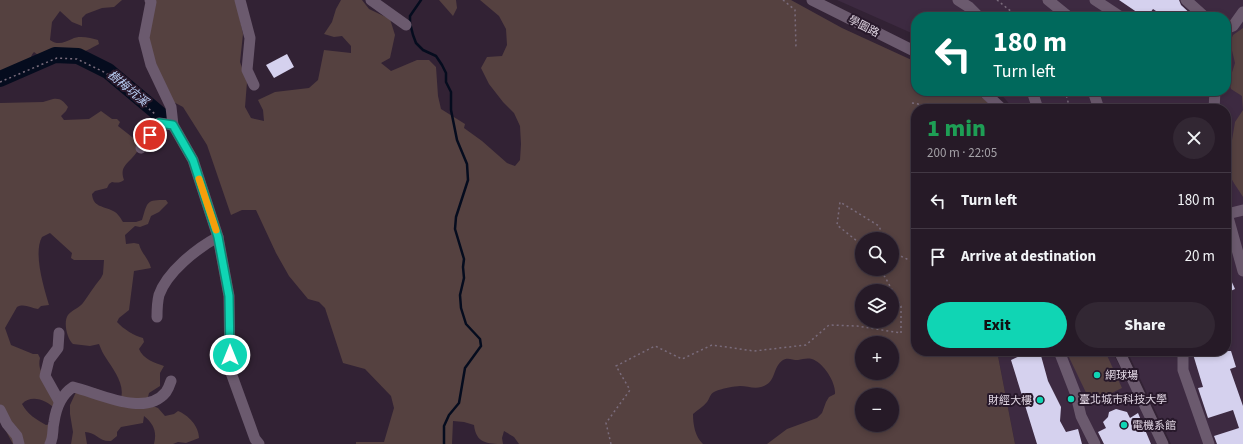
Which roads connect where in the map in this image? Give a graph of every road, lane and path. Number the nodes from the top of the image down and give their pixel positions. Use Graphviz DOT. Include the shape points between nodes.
graph roads {
  1 [pos="150,0"];
  2 [pos="240,0"];
  3 [pos="371,0"];
  4 [pos="783,0"];
  5 [pos="812,0"];
  6 [pos="958,0"];
  7 [pos="997,0"];
  8 [pos="1048,0"];
  9 [pos="1095,0"];
  10 [pos="1186,0"];
  11 [pos="974,12"];
  12 [pos="1012,12"];
  13 [pos="1063,12"];
  14 [pos="1113,12"];
  15 [pos="1199,12"];
  16 [pos="1243,12"];
  17 [pos="406,25"];
  18 [pos="1231,27"];
  19 [pos="796,49"];
  20 [pos="911,50"];
  21 [pos="0,82"];
  22 [pos="254,85"];
  23 [pos="988,96"];
  24 [pos="912,103"];
  25 [pos="918,104"];
  26 [pos="997,104"];
  27 [pos="159,123"];
  28 [pos="173,125"];
  29 [pos="141,148"];
  30 [pos="1243,210"];
  31 [pos="1231,211"];
  32 [pos="1231,229"];
  33 [pos="881,232"];
  34 [pos="218,237"];
  35 [pos="855,239"];
  36 [pos="899,255"];
  37 [pos="911,261"];
  38 [pos="1243,271"];
  39 [pos="884,276"];
  40 [pos="157,317"];
  41 [pos="59,333"];
  42 [pos="1061,356"];
  43 [pos="1121,356"];
  44 [pos="1183,356"];
  45 [pos="171,381"];
  46 [pos="59,401"];
  47 [pos="0,410"];
  48 [pos="19,444"];
  49 [pos="50,444"];
  50 [pos="259,444"];
  51 [pos="611,444"];
  52 [pos="1095,444"];
  53 [pos="1163,444"];
  54 [pos="1209,444"];
  1 -- 28 [label="street" via="144,38 151,65 171,107"];
  2 -- 22 [label="street" via="250,38 246,70"];
  3 -- 17 [label="street"];
  4 -- 19 [label="path" via="795,10"];
  5 -- 20 [label="street, 學園路"];
  6 -- 11 [label="street"];
  7 -- 12 [label="path"];
  8 -- 13 [label="street"];
  9 -- 14 [label="street"];
  10 -- 15 [label="street"];
  16 -- 18 [label="street"];
  21 -- 27 [label="path" via="57,58 77,59 106,73 157,116"];
  23 -- 26 [label="street"];
  24 -- 25 [label="path"];
  27 -- 28 [label="street"];
  27 -- 29 [label="street"];
  28 -- 34 [label="street" via="193,160"];
  30 -- 31 [label="street"];
  32 -- 38 [label="street"];
  33 -- 35 [label="path" via="879,226 840,202 837,225"];
  34 -- 40 [label="street" via="204,244 174,272 160,294"];
  34 -- 50 [label="street" via="229,296 230,370"];
  36 -- 37 [label="path"];
  39 -- 51 [label="path" via="901,306 901,333 857,326 829,325 806,345 754,351 712,345 682,359 656,346 616,366 630,390 606,423"];
  41 -- 46 [label="street" via="58,348 49,360 45,376"];
  42 -- 52 [label="street" via="1081,416"];
  43 -- 53 [label="street"];
  44 -- 54 [label="street" via="1183,370"];
  45 -- 46 [label="street" via="166,392 144,405 130,404 73,387"];
  46 -- 49 [label="street"];
  47 -- 48 [label="street" via="7,424 18,436"];
}
